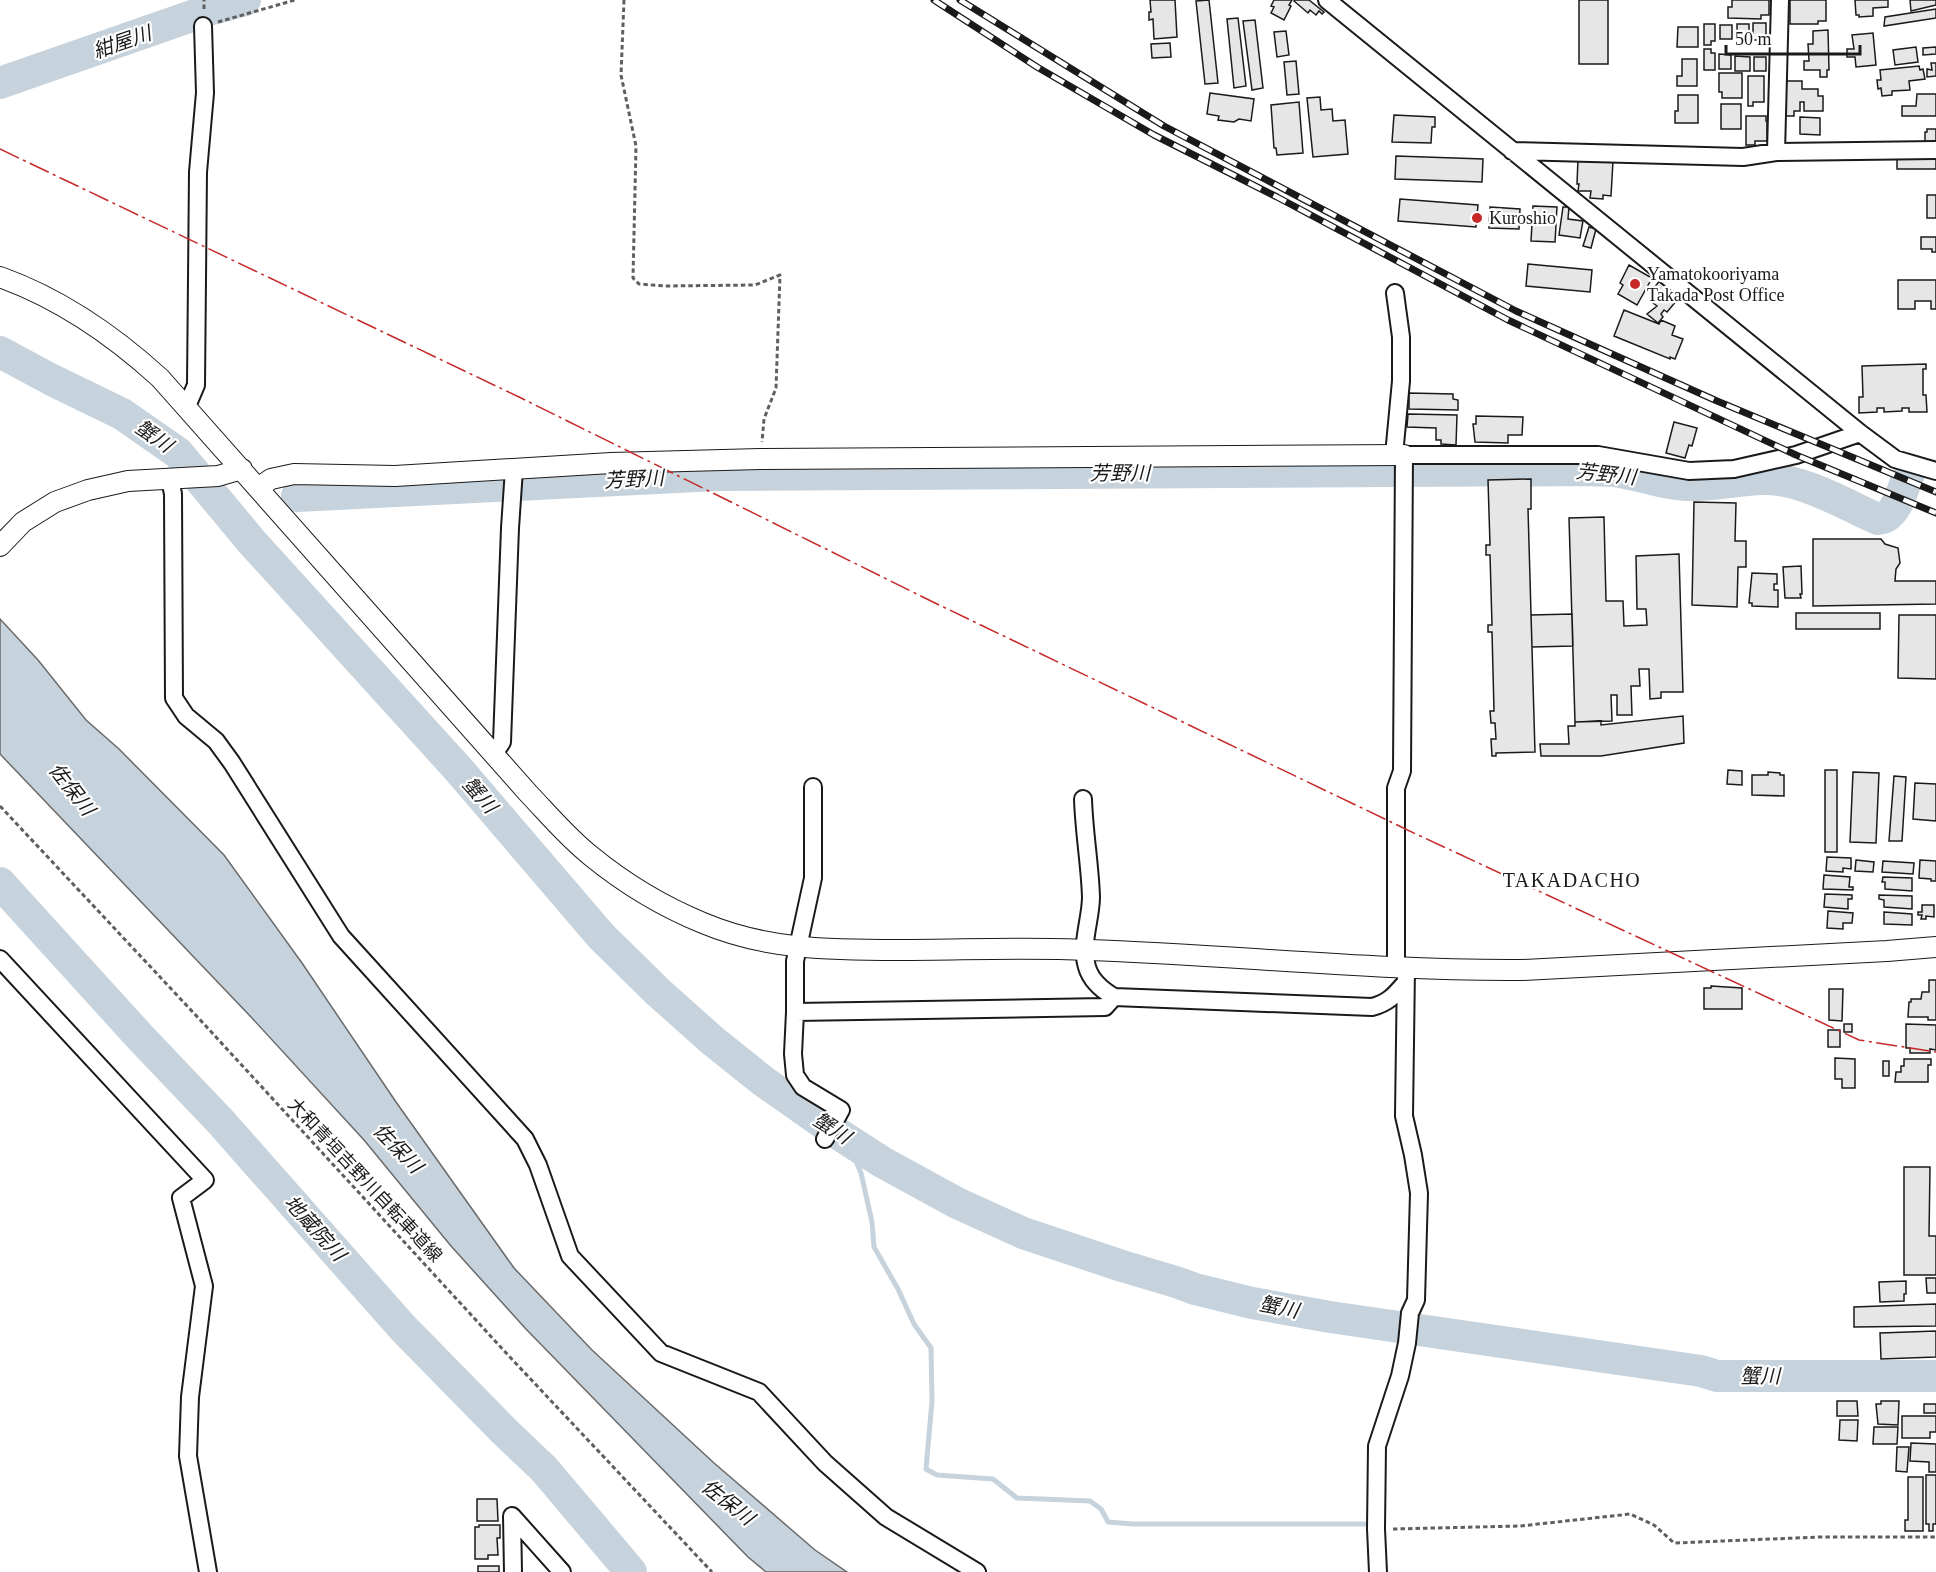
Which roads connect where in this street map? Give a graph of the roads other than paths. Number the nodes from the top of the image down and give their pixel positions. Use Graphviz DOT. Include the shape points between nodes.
graph roads {
  1 [pos="1327,0"];
  2 [pos="1780,0"];
  3 [pos="203,26"];
  4 [pos="1936,150"];
  5 [pos="1512,151"];
  6 [pos="1776,152"];
  7 [pos="0,277"];
  8 [pos="1395,293"];
  9 [pos="187,406"];
  10 [pos="1860,433"];
  11 [pos="1399,455"];
  12 [pos="514,469"];
  13 [pos="242,470"];
  14 [pos="1936,471"];
  15 [pos="172,479"];
  16 [pos="258,488"];
  17 [pos="0,546"];
  18 [pos="494,754"];
  19 [pos="813,787"];
  20 [pos="1083,799"];
  21 [pos="1936,947"];
  22 [pos="798,948"];
  23 [pos="1086,950"];
  24 [pos="0,959"];
  25 [pos="1402,973"];
  26 [pos="1114,997"];
  27 [pos="795,1012"];
  28 [pos="825,1139"];
  29 [pos="208,1572"];
  30 [pos="513,1572"];
  31 [pos="562,1572"];
  32 [pos="977,1572"];
  33 [pos="1378,1572"];
  1 -- 5 [label="street"];
  2 -- 6 [label="street"];
  3 -- 9 [label="street" via="205,93 198,172 196,385"];
  4 -- 6 [label="street"];
  5 -- 6 [label="street" via="1743,158"];
  5 -- 10 [label="street"];
  7 -- 9 [label="street" via="64,306 94,325 133,354"];
  8 -- 11 [label="street" via="1401,337"];
  9 -- 13 [label="street"];
  10 -- 11 [label="street" via="1796,455 1734,469 1689,471 1598,455"];
  10 -- 14 [label="street" via="1895,459"];
  11 -- 12 [label="street" via="760,459"];
  11 -- 25 [label="street" via="1404,481 1402,771 1396,788"];
  12 -- 16 [label="street" via="395,476 294,474 272,479"];
  12 -- 18 [label="street" via="502,742"];
  13 -- 15 [label="street"];
  13 -- 16 [label="street"];
  15 -- 17 [label="street" via="128,481 55,502 23,522"];
  15 -- 32 [label="street" via="174,698 186,716 221,748 341,936 525,1139 570,1256 661,1353 759,1392 825,1463 886,1517"];
  16 -- 18 [label="street"];
  18 -- 22 [label="street" via="590,856 645,894 704,923 766,943"];
  19 -- 22 [label="street" via="813,878"];
  20 -- 23 [label="street" via="1091,899"];
  21 -- 25 [label="street"];
  22 -- 23 [label="street"];
  22 -- 27 [label="street"];
  23 -- 25 [label="street"];
  23 -- 26 [label="street" via="1090,976"];
  24 -- 29 [label="street" via="205,1180 181,1198 204,1286 190,1397 188,1456"];
  25 -- 26 [label="street" via="1393,998 1371,1007"];
  25 -- 33 [label="street" via="1404,1116 1419,1193 1416,1300 1410,1313 1400,1376 1377,1446"];
  26 -- 27 [label="street" via="1105,1007"];
  27 -- 28 [label="street" via="795,1075 803,1087 841,1110"];
  30 -- 31 [label="street" via="512,1516"];
}
